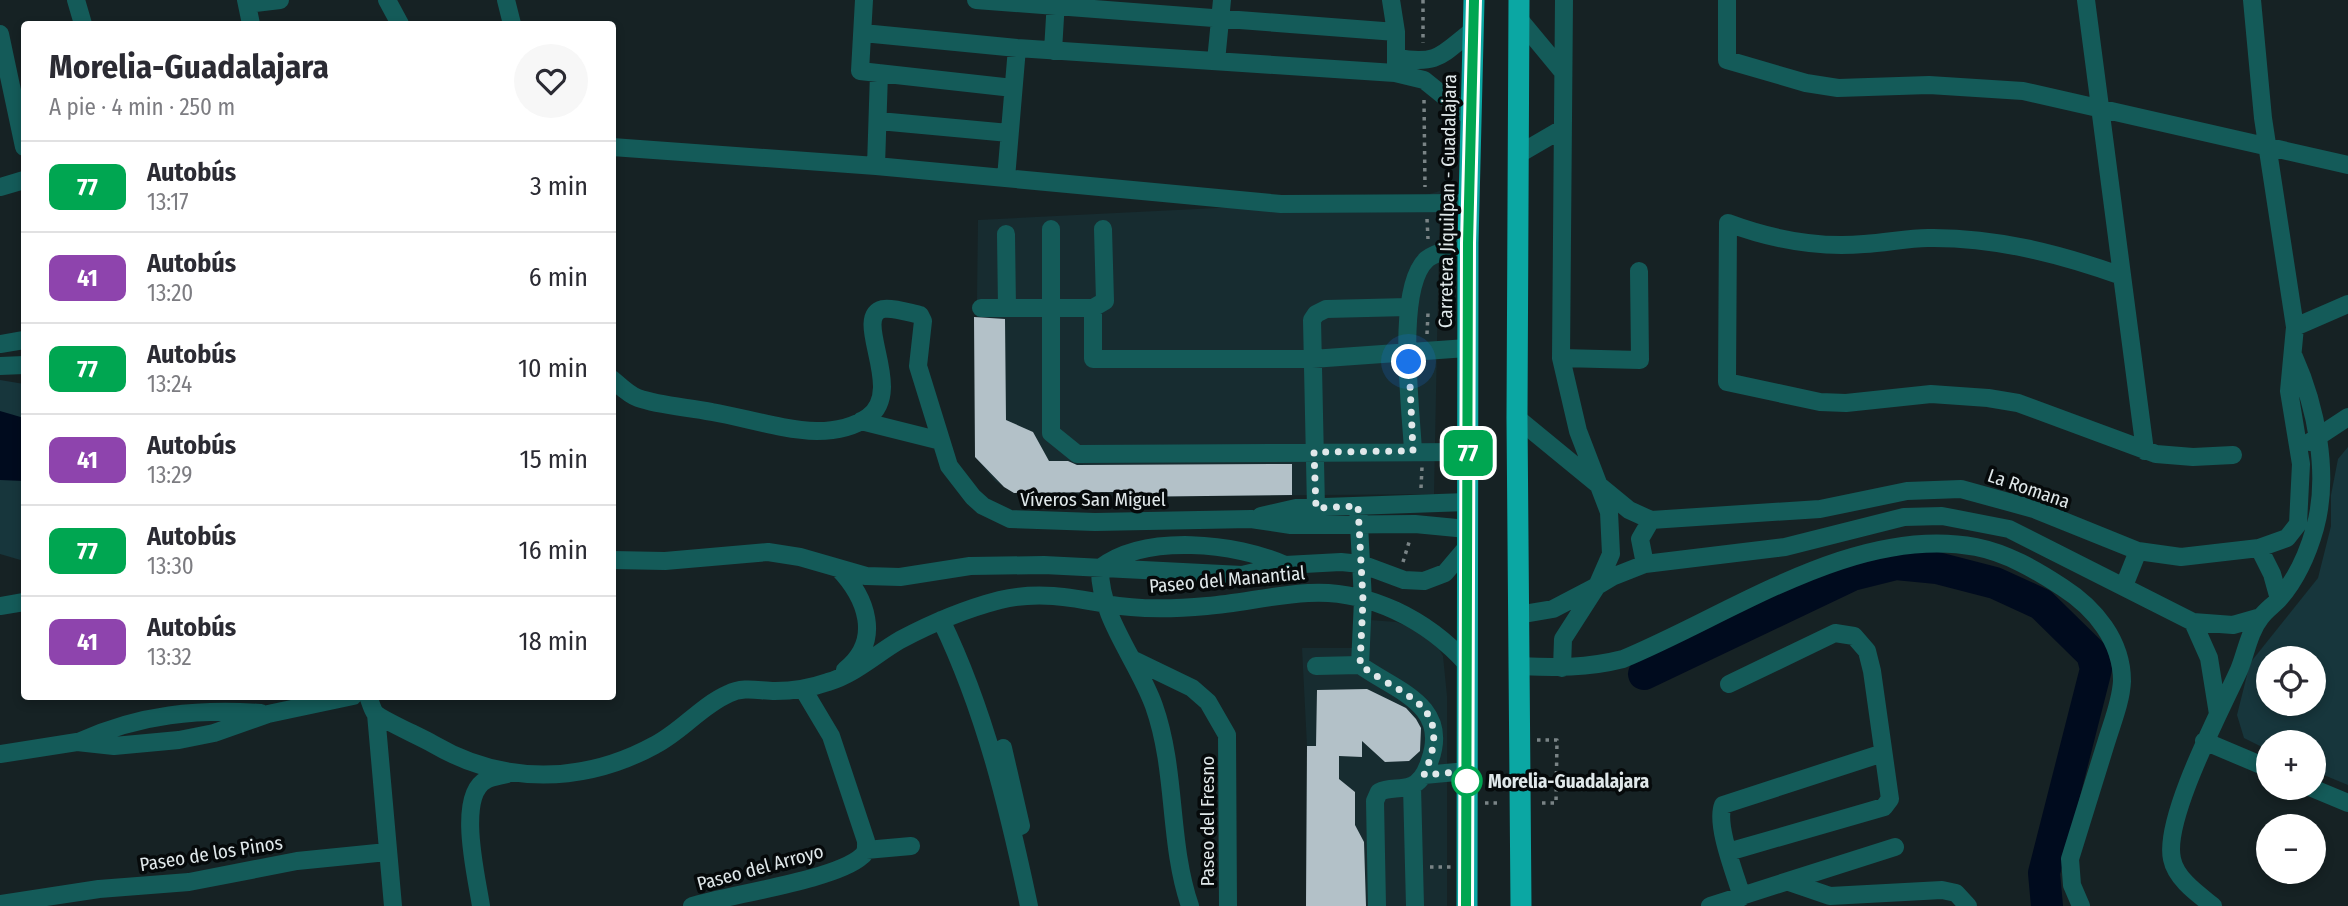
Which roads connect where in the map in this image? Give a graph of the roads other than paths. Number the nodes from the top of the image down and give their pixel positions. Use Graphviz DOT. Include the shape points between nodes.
graph roads {
  1 [pos="76,0"];
  2 [pos="280,0"];
  3 [pos="387,0"];
  4 [pos="506,0"];
  5 [pos="864,0"];
  6 [pos="976,0"];
  7 [pos="1222,0"];
  8 [pos="1391,0"];
  9 [pos="1474,0"];
  10 [pos="1564,0"];
  11 [pos="1727,0"];
  12 [pos="2086,0"];
  13 [pos="2252,0"];
  14 [pos="247,2"];
  15 [pos="1056,3"];
  16 [pos="1519,10"];
  17 [pos="1221,19"];
  18 [pos="82,21"];
  19 [pos="250,21"];
  20 [pos="398,21"];
  21 [pos="511,21"];
  22 [pos="1473,30"];
  23 [pos="1396,32"];
  24 [pos="863,33"];
  25 [pos="0,34"];
  26 [pos="1017,48"];
  27 [pos="1053,51"];
  28 [pos="1216,61"];
  29 [pos="1396,65"];
  30 [pos="1563,72"];
  31 [pos="879,74"];
  32 [pos="1013,88"];
  33 [pos="2100,107"];
  34 [pos="1470,117"];
  35 [pos="879,121"];
  36 [pos="1562,129"];
  37 [pos="21,133"];
  38 [pos="1009,133"];
  39 [pos="616,147"];
  40 [pos="2269,147"];
  41 [pos="1519,154"];
  42 [pos="2348,165"];
  43 [pos="876,166"];
  44 [pos="1006,178"];
  45 [pos="21,181"];
  46 [pos="0,187"];
  47 [pos="1469,203"];
  48 [pos="1051,229"];
  49 [pos="1103,229"];
  50 [pos="1006,234"];
  51 [pos="1468,243"];
  52 [pos="1639,271"];
  53 [pos="2122,276"];
  54 [pos="2348,304"];
  55 [pos="1408,307"];
  56 [pos="981,308"];
  57 [pos="1007,308"];
  58 [pos="1051,308"];
  59 [pos="1093,308"];
  60 [pos="2295,327"];
  61 [pos="21,340"];
  62 [pos="0,344"];
  63 [pos="1468,354"];
  64 [pos="1408,357"];
  65 [pos="2294,357"];
  66 [pos="1561,358"];
  67 [pos="1312,359"];
  68 [pos="21,365"];
  69 [pos="0,366"];
  70 [pos="616,382"];
  71 [pos="2348,417"];
  72 [pos="1517,418"];
  73 [pos="861,421"];
  74 [pos="2316,438"];
  75 [pos="941,441"];
  76 [pos="2300,449"];
  77 [pos="1413,451"];
  78 [pos="2145,451"];
  79 [pos="1314,452"];
  80 [pos="1468,452"];
  81 [pos="2233,456"];
  82 [pos="1601,487"];
  83 [pos="1467,502"];
  84 [pos="1358,506"];
  85 [pos="1316,508"];
  86 [pos="1251,519"];
  87 [pos="1651,520"];
  88 [pos="1358,525"];
  89 [pos="2306,526"];
  90 [pos="1467,538"];
  91 [pos="2259,548"];
  92 [pos="2137,551"];
  93 [pos="616,559"];
  94 [pos="1361,564"];
  95 [pos="1645,564"];
  96 [pos="1285,565"];
  97 [pos="837,567"];
  98 [pos="1100,568"];
  99 [pos="1597,586"];
  100 [pos="2124,586"];
  101 [pos="2279,598"];
  102 [pos="1363,600"];
  103 [pos="21,602"];
  104 [pos="1104,604"];
  105 [pos="0,606"];
  106 [pos="1518,615"];
  107 [pos="2261,617"];
  108 [pos="941,620"];
  109 [pos="2193,622"];
  110 [pos="1134,660"];
  111 [pos="1467,664"];
  112 [pos="1360,665"];
  113 [pos="1316,666"];
  114 [pos="1518,666"];
  115 [pos="1562,668"];
  116 [pos="831,681"];
  117 [pos="1729,684"];
  118 [pos="803,689"];
  119 [pos="333,700"];
  120 [pos="370,700"];
  121 [pos="376,713"];
  122 [pos="268,714"];
  123 [pos="2218,714"];
  124 [pos="2204,741"];
  125 [pos="78,742"];
  126 [pos="1882,753"];
  127 [pos="0,754"];
  128 [pos="2256,763"];
  129 [pos="1467,771"];
  130 [pos="509,773"];
  131 [pos="1418,780"];
  132 [pos="2326,794"];
  133 [pos="2348,803"];
  134 [pos="911,846"];
  135 [pos="1895,848"];
  136 [pos="866,850"];
  137 [pos="387,852"];
  138 [pos="1728,852"];
  139 [pos="1789,882"];
  140 [pos="1742,897"];
  141 [pos="0,904"];
  142 [pos="393,906"];
  143 [pos="481,906"];
  144 [pos="692,906"];
  145 [pos="1029,906"];
  146 [pos="1191,906"];
  147 [pos="1228,906"];
  148 [pos="1377,906"];
  149 [pos="1415,906"];
  150 [pos="1466,906"];
  151 [pos="1521,906"];
  152 [pos="1710,906"];
  153 [pos="1968,906"];
  154 [pos="2081,906"];
  155 [pos="2213,906"];
  1 -- 18 [label="street"];
  2 -- 14 [label="street"];
  3 -- 20 [label="street"];
  4 -- 21 [label="street"];
  5 -- 24 [label="street"];
  6 -- 15 [label="street"];
  7 -- 17 [label="street"];
  8 -- 23 [label="street"];
  9 -- 22 [label="highway, Carretera Jiquilpan - Guadalajara"];
  10 -- 30 [label="street"];
  11 -- 33 [label="street" via="1721,64 1838,88 1962,86 2023,91"];
  12 -- 33 [label="street"];
  13 -- 40 [label="street"];
  14 -- 19 [label="street"];
  15 -- 17 [label="street"];
  15 -- 27 [label="street"];
  16 -- 30 [label="street"];
  16 -- 41 [label="highway"];
  17 -- 23 [label="street"];
  17 -- 28 [label="street"];
  22 -- 29 [label="street" via="1437,59"];
  22 -- 34 [label="highway, Carretera Jiquilpan - Guadalajara"];
  23 -- 29 [label="street"];
  24 -- 26 [label="street"];
  24 -- 31 [label="street" via="860,71"];
  25 -- 37 [label="street"];
  26 -- 27 [label="street"];
  26 -- 32 [label="street"];
  27 -- 28 [label="street"];
  28 -- 29 [label="street"];
  29 -- 34 [label="street" via="1424,80"];
  30 -- 36 [label="street"];
  31 -- 32 [label="street"];
  31 -- 35 [label="street"];
  32 -- 38 [label="street"];
  33 -- 40 [label="street"];
  33 -- 53 [label="street"];
  34 -- 47 [label="highway, Carretera Jiquilpan - Guadalajara"];
  35 -- 38 [label="street"];
  35 -- 43 [label="street"];
  36 -- 41 [label="street"];
  36 -- 66 [label="street"];
  38 -- 44 [label="street"];
  39 -- 43 [label="street"];
  40 -- 42 [label="street"];
  40 -- 60 [label="street"];
  41 -- 72 [label="highway"];
  43 -- 44 [label="street"];
  44 -- 47 [label="street" via="1281,204"];
  45 -- 46 [label="street"];
  47 -- 51 [label="highway, Carretera Jiquilpan - Guadalajara"];
  48 -- 58 [label="street"];
  49 -- 59 [label="street" via="1105,301"];
  50 -- 57 [label="street"];
  51 -- 55 [label="street" via="1429,258 1420,268"];
  51 -- 63 [label="highway, Carretera Jiquilpan - Guadalajara"];
  52 -- 66 [label="street" via="1640,360"];
  53 -- 78 [label="street"];
  53 -- 78 [label="street" via="2019,247 1929,238 1830,245 1777,238 1728,223 1727,382 1820,402 1931,394 2018,403"];
  54 -- 60 [label="street"];
  55 -- 64 [label="street"];
  55 -- 67 [label="street" via="1316,314"];
  56 -- 57 [label="street"];
  57 -- 58 [label="street"];
  58 -- 59 [label="street"];
  58 -- 79 [label="street" via="1051,433 1076,454"];
  59 -- 67 [label="street" via="1093,359"];
  60 -- 65 [label="street"];
  61 -- 62 [label="street"];
  63 -- 64 [label="street"];
  63 -- 80 [label="highway, Carretera Jiquilpan - Guadalajara"];
  64 -- 67 [label="street"];
  64 -- 77 [label="street"];
  65 -- 74 [label="street" via="2307,386"];
  65 -- 76 [label="street" via="2289,391"];
  66 -- 82 [label="street" via="1578,431"];
  67 -- 79 [label="street"];
  68 -- 69 [label="street"];
  70 -- 73 [label="street" via="636,397 805,430 838,429"];
  71 -- 74 [label="street"];
  72 -- 82 [label="street"];
  72 -- 106 [label="highway"];
  73 -- 75 [label="street"];
  73 -- 75 [label="street, Víveros San Miguel" via="877,406 884,384 874,345 878,312 918,314 923,324 918,366"];
  74 -- 76 [label="street"];
  74 -- 89 [label="street" via="2320,475"];
  75 -- 86 [label="street, Víveros San Miguel" via="949,466 964,488 984,506 1010,519"];
  76 -- 89 [label="street"];
  77 -- 79 [label="street"];
  77 -- 80 [label="street"];
  78 -- 81 [label="street"];
  79 -- 85 [label="street"];
  80 -- 83 [label="highway, Carretera Jiquilpan - Guadalajara"];
  82 -- 87 [label="street" via="1629,510"];
  82 -- 99 [label="street" via="1612,534 1611,554"];
  83 -- 84 [label="street, Víveros San Miguel"];
  83 -- 90 [label="highway, Carretera Jiquilpan - Guadalajara"];
  84 -- 85 [label="street, Víveros San Miguel"];
  84 -- 88 [label="street"];
  85 -- 86 [label="street, Víveros San Miguel"];
  86 -- 88 [label="street, Víveros San Miguel" via="1291,526"];
  87 -- 92 [label="street, La Romana" via="1820,509 1907,491 1961,488 2034,509"];
  87 -- 95 [label="street" via="1640,540"];
  88 -- 90 [label="street, Víveros San Miguel" via="1415,523"];
  88 -- 94 [label="street"];
  89 -- 91 [label="street, La Romana"];
  89 -- 101 [label="street" via="2298,573"];
  90 -- 94 [label="street, Paseo del Manantial" via="1445,573 1424,581 1398,578"];
  90 -- 111 [label="highway, Carretera Jiquilpan - Guadalajara"];
  91 -- 92 [label="street, La Romana" via="2181,557"];
  91 -- 101 [label="street"];
  92 -- 100 [label="street"];
  93 -- 97 [label="street, Paseo del Manantial" via="665,561 768,552"];
  94 -- 96 [label="street, Paseo del Manantial"];
  94 -- 102 [label="street"];
  95 -- 99 [label="street"];
  95 -- 100 [label="street" via="1785,547 1904,517 1942,516 2009,529"];
  96 -- 98 [label="street, Paseo del Manantial" via="1242,575"];
  96 -- 98 [label="street" via="1242,550 1170,547 1122,554"];
  97 -- 98 [label="street, Paseo del Manantial" via="866,576 900,578 970,566"];
  97 -- 116 [label="street" via="856,587 866,628 865,644 856,662"];
  98 -- 104 [label="street, Paseo del Fresno"];
  99 -- 106 [label="street" via="1553,609"];
  99 -- 115 [label="street" via="1563,639"];
  100 -- 109 [label="street"];
  101 -- 107 [label="street"];
  102 -- 104 [label="street, Paseo del Manantial" via="1308,593 1177,608"];
  102 -- 111 [label="street, Paseo del Manantial" via="1433,631"];
  102 -- 112 [label="street"];
  103 -- 105 [label="street"];
  104 -- 108 [label="street, Paseo del Manantial" via="1042,594 1003,599"];
  104 -- 110 [label="street, Paseo del Fresno"];
  106 -- 114 [label="highway"];
  107 -- 109 [label="street" via="2233,625"];
  107 -- 123 [label="street"];
  108 -- 116 [label="street, Paseo del Manantial"];
  108 -- 145 [label="street" via="976,697 986,706 1011,774 1020,814"];
  109 -- 123 [label="street" via="2209,658"];
  110 -- 146 [label="street, Paseo del Fresno" via="1166,752 1178,859"];
  110 -- 147 [label="street, Paseo del Fresno" via="1192,688 1218,716 1227,735"];
  111 -- 129 [label="highway, Carretera Jiquilpan - Guadalajara"];
  112 -- 113 [label="street"];
  112 -- 131 [label="street" via="1423,706 1430,717 1431,757"];
  114 -- 115 [label="street"];
  114 -- 151 [label="highway"];
  115 -- 154 [label="street" via="1623,659 1784,584 1908,544 1956,545 2010,558 2066,589 2094,612 2116,648 2121,667 2119,702 2070,859 2072,885"];
  116 -- 118 [label="street, Paseo del Manantial"];
  117 -- 126 [label="street" via="1835,634 1854,636 1867,651 1872,671"];
  118 -- 130 [label="street, Paseo del Manantial" via="730,692 656,745 615,762 583,771"];
  118 -- 136 [label="street" via="831,736"];
  119 -- 122 [label="street"];
  120 -- 121 [label="street"];
  121 -- 130 [label="street, Paseo del Manantial" via="472,765"];
  121 -- 137 [label="street"];
  122 -- 125 [label="street" via="179,740 114,746"];
  122 -- 125 [label="street" via="177,713 108,729"];
  123 -- 124 [label="street"];
  124 -- 128 [label="street"];
  124 -- 155 [label="street" via="2171,844 2177,872"];
  125 -- 127 [label="street"];
  126 -- 138 [label="street" via="1727,802 1721,810"];
  126 -- 138 [label="street" via="1890,799 1884,807"];
  129 -- 131 [label="street"];
  129 -- 150 [label="highway, Carretera Jiquilpan - Guadalajara"];
  130 -- 143 [label="street" via="484,780 472,794 472,841"];
  131 -- 148 [label="street" via="1387,788 1375,801"];
  131 -- 149 [label="street"];
  132 -- 133 [label="street"];
  134 -- 136 [label="street"];
  135 -- 139 [label="street"];
  136 -- 144 [label="street, Paseo del Arroyo" via="860,858 811,878"];
  137 -- 141 [label="street, Paseo de los Pinos"];
  137 -- 142 [label="street"];
  138 -- 140 [label="street"];
  139 -- 140 [label="street"];
  139 -- 153 [label="street" via="1830,897 1942,890 1956,893"];
  140 -- 152 [label="street"];
}
